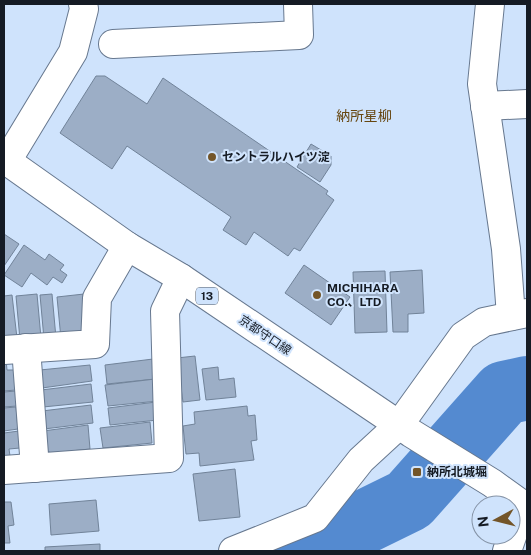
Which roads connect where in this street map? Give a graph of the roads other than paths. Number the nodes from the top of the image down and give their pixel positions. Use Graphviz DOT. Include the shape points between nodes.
graph roads {
  1 [pos="84,4"];
  2 [pos="298,4"];
  3 [pos="490,4"];
  4 [pos="113,44"];
  5 [pos="527,104"];
  6 [pos="485,106"];
  7 [pos="5,160"];
  8 [pos="127,246"];
  9 [pos="181,278"];
  10 [pos="519,315"];
  11 [pos="15,349"];
  12 [pos="405,429"];
  13 [pos="35,468"];
  14 [pos="4,470"];
  15 [pos="525,507"];
  16 [pos="233,551"];
  17 [pos="507,551"];
  1 -- 7 [label="street" via="72,52"];
  2 -- 4 [label="street" via="298,35"];
  3 -- 6 [label="street" via="482,84"];
  5 -- 6 [label="street"];
  6 -- 10 [label="street"];
  7 -- 8 [label="street, 京都守口線 / 13"];
  8 -- 9 [label="street, 京都守口線 / 13"];
  8 -- 11 [label="street" via="97,298 95,344"];
  9 -- 12 [label="street, 京都守口線 / 13"];
  9 -- 13 [label="street" via="165,311 169,458"];
  10 -- 12 [label="street" via="484,322 462,336"];
  11 -- 13 [label="street"];
  12 -- 15 [label="street, 京都守口線 / 13"];
  12 -- 16 [label="street" via="361,460 315,518"];
  13 -- 14 [label="street"];
  15 -- 17 [label="street"];
}
